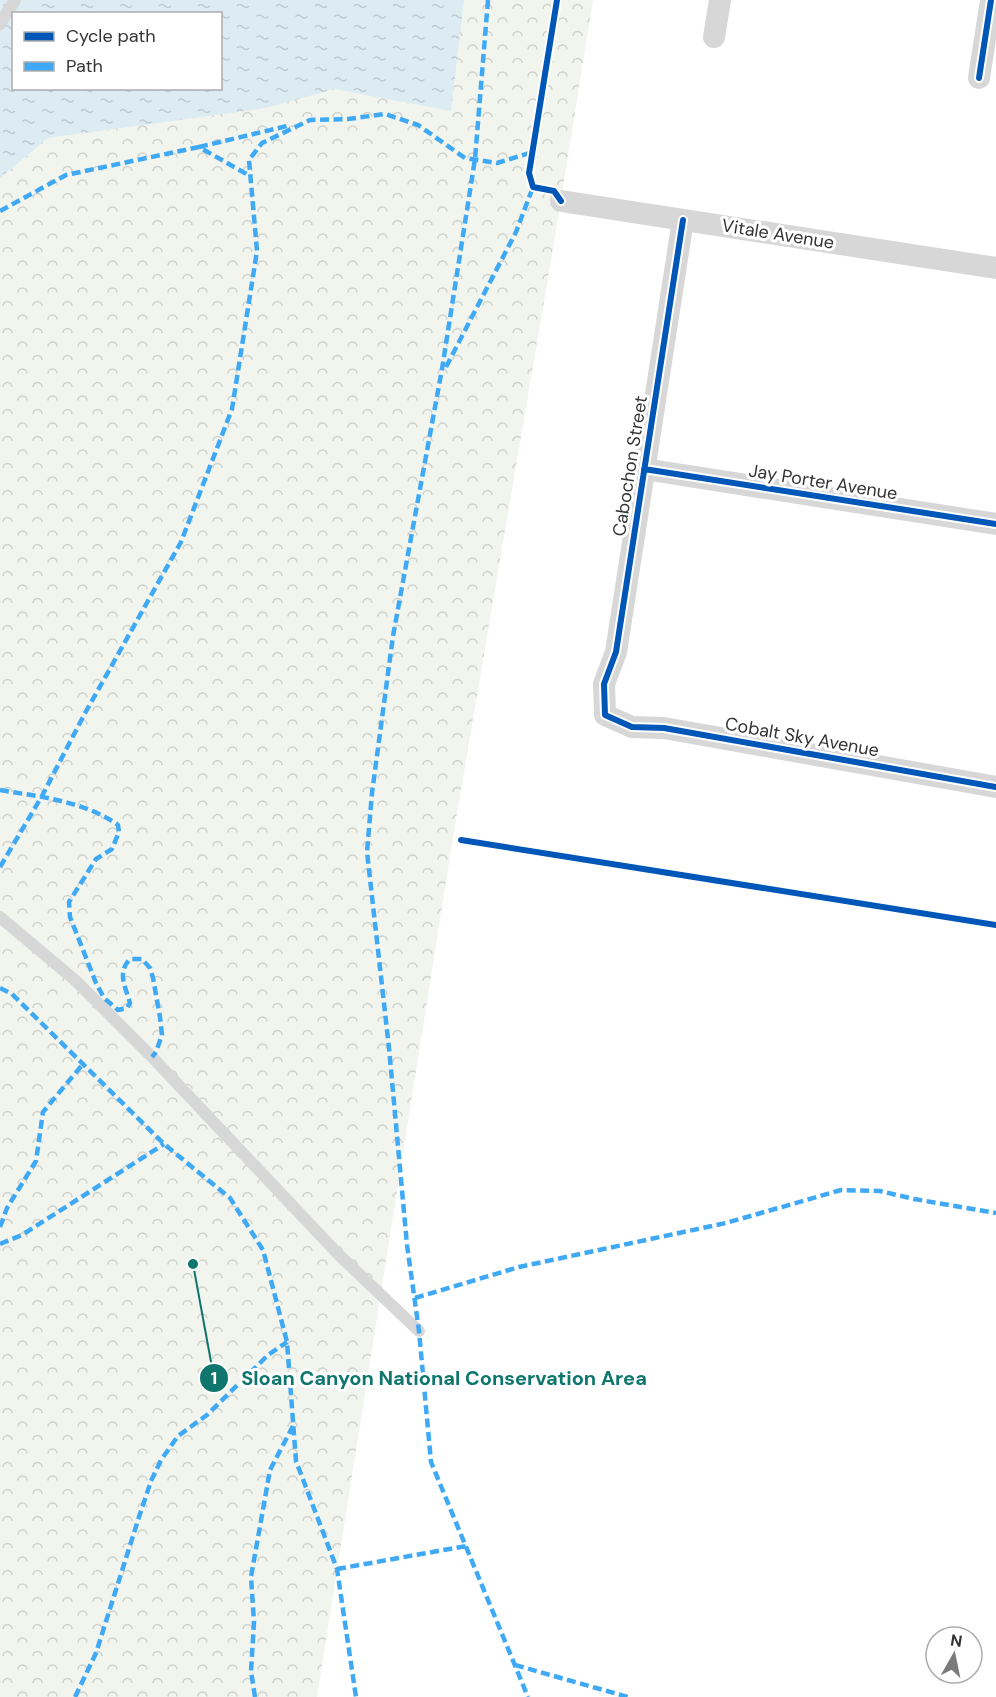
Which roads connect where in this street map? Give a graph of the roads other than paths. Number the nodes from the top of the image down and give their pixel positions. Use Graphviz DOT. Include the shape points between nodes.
graph roads {
  1 [pos="15,0"];
  2 [pos="720,0"];
  3 [pos="991,0"];
  4 [pos="0,24"];
  5 [pos="714,38"];
  6 [pos="979,78"];
  7 [pos="561,201"];
  8 [pos="683,219"];
  9 [pos="996,268"];
  10 [pos="644,469"];
  11 [pos="996,524"];
  12 [pos="605,715"];
  13 [pos="996,787"];
  14 [pos="0,916"];
  15 [pos="419,1331"];
  1 -- 4 [label="lane"];
  2 -- 5 [label="street"];
  3 -- 6 [label="street"];
  7 -- 8 [label="street, Vitale Avenue"];
  8 -- 9 [label="street, Vitale Avenue"];
  8 -- 10 [label="street, Cabochon Street"];
  10 -- 11 [label="street, Jay Porter Avenue"];
  10 -- 12 [label="street, Cabochon Street" via="616,652 604,684"];
  12 -- 13 [label="street, Cobalt Sky Avenue" via="632,727 664,728"];
  14 -- 15 [label="lane" via="76,981 339,1255"];
}
